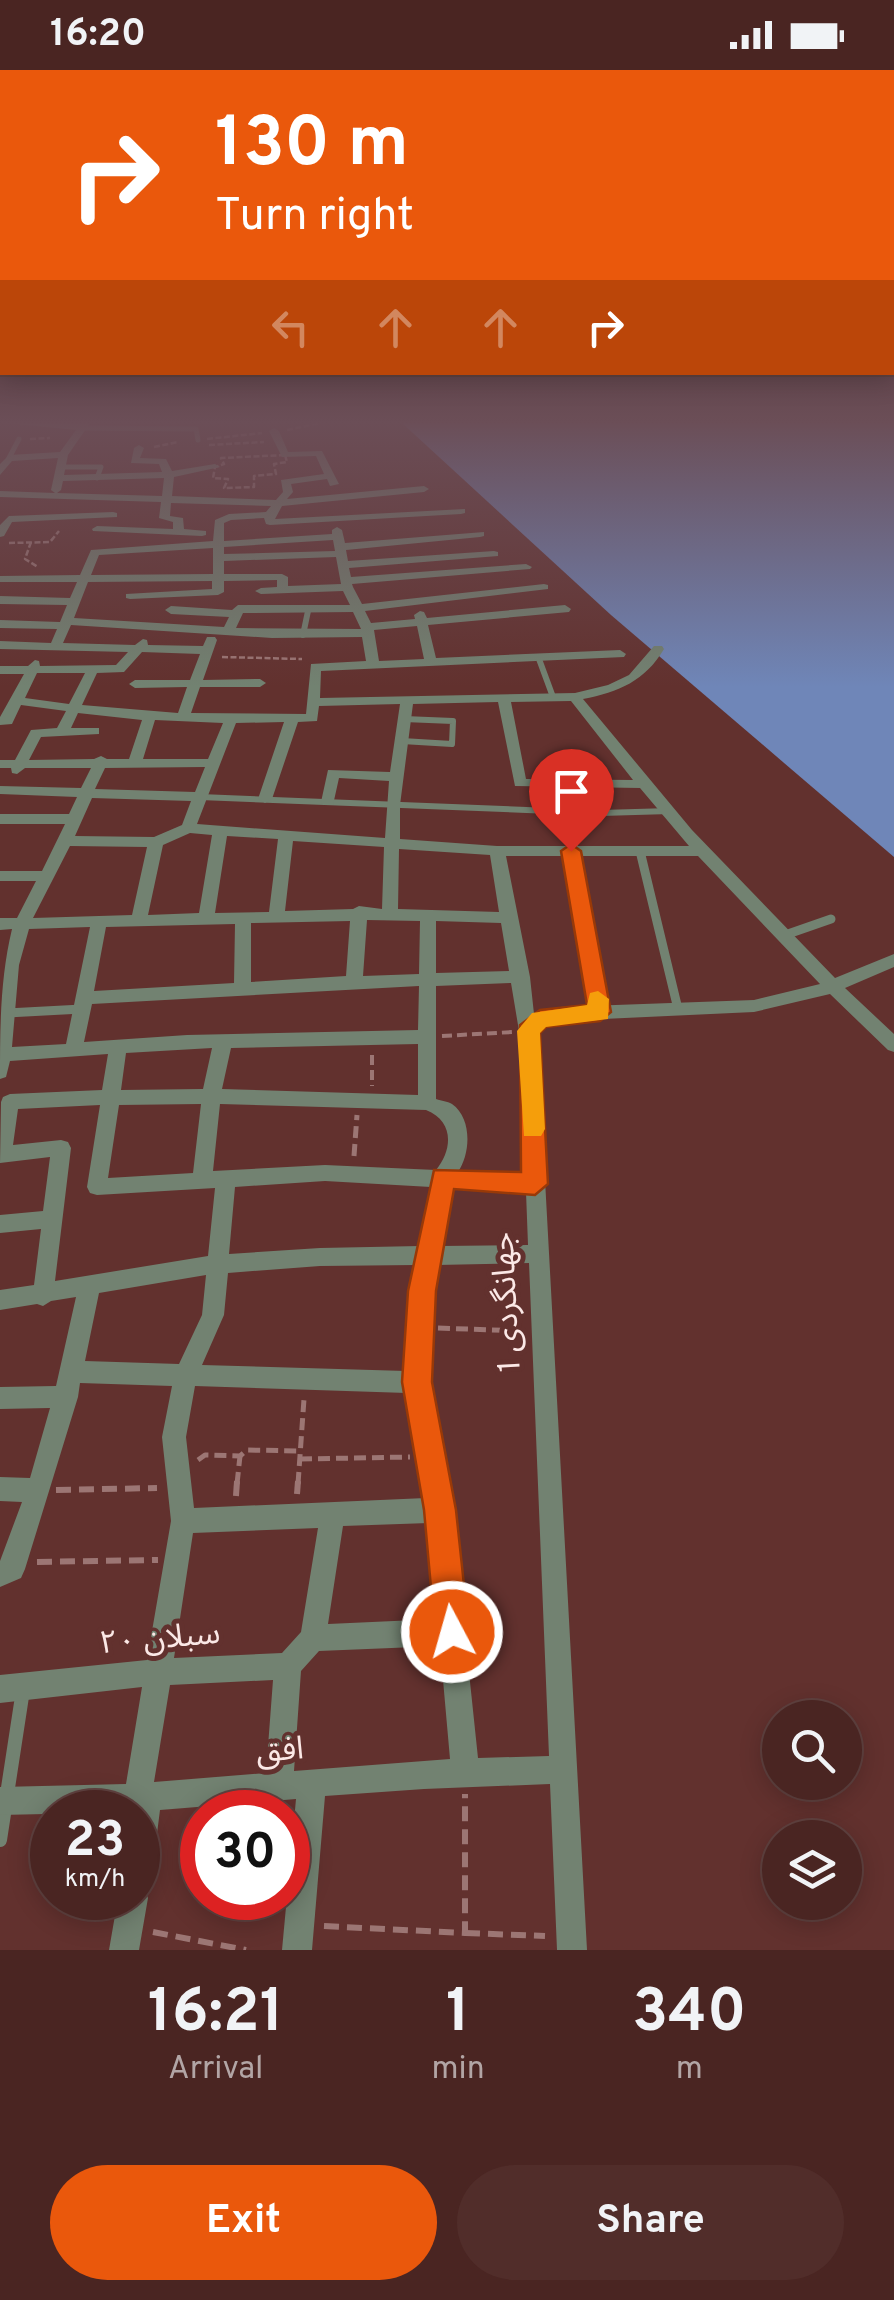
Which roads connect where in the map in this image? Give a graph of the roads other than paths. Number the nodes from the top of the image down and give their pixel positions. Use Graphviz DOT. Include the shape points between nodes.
graph roads {
  1 [pos="57,511"];
  2 [pos="164,511"];
  3 [pos="273,511"];
  4 [pos="335,511"];
  5 [pos="461,511"];
  6 [pos="269,515"];
  7 [pos="113,516"];
  8 [pos="58,518"];
  9 [pos="4,519"];
  10 [pos="336,520"];
  11 [pos="97,529"];
  12 [pos="154,532"];
  13 [pos="178,532"];
  14 [pos="202,533"];
  15 [pos="480,534"];
  16 [pos="1,539"];
  17 [pos="428,539"];
  18 [pos="218,543"];
  19 [pos="145,549"];
  20 [pos="340,551"];
  21 [pos="494,554"];
  22 [pos="218,558"];
  23 [pos="436,560"];
  24 [pos="526,567"];
  25 [pos="136,576"];
  26 [pos="442,577"];
  27 [pos="84,578"];
  28 [pos="217,578"];
  29 [pos="14,579"];
  30 [pos="0,580"];
  31 [pos="398,580"];
  32 [pos="346,584"];
  33 [pos="544,586"];
  34 [pos="298,589"];
  35 [pos="283,590"];
  36 [pos="261,591"];
  37 [pos="130,596"];
  38 [pos="450,596"];
  39 [pos="3,600"];
  40 [pos="419,600"];
  41 [pos="74,602"];
  42 [pos="403,602"];
  43 [pos="360,608"];
  44 [pos="565,609"];
  45 [pos="170,610"];
  46 [pos="289,610"];
  47 [pos="308,611"];
  48 [pos="234,614"];
  49 [pos="0,622"];
  50 [pos="421,622"];
  51 [pos="66,623"];
  52 [pos="122,623"];
  53 [pos="154,626"];
  54 [pos="368,630"];
  55 [pos="222,631"];
  56 [pos="304,635"];
  57 [pos="0,645"];
  58 [pos="50,646"];
  59 [pos="140,649"];
  60 [pos="658,650"];
  61 [pos="207,654"];
  62 [pos="620,654"];
  63 [pos="539,659"];
  64 [pos="430,662"];
  65 [pos="373,664"];
  66 [pos="94,669"];
  67 [pos="0,670"];
  68 [pos="32,671"];
  69 [pos="136,684"];
  70 [pos="193,684"];
  71 [pos="260,684"];
  72 [pos="553,697"];
  73 [pos="575,697"];
  74 [pos="504,698"];
  75 [pos="17,701"];
  76 [pos="407,701"];
  77 [pos="313,702"];
  78 [pos="74,706"];
  79 [pos="150,716"];
  80 [pos="183,717"];
  81 [pos="292,718"];
  82 [pos="404,718"];
  83 [pos="231,719"];
  84 [pos="0,721"];
  85 [pos="94,730"];
  86 [pos="62,732"];
  87 [pos="402,741"];
  88 [pos="101,760"];
  89 [pos="135,761"];
  90 [pos="214,763"];
  91 [pos="0,764"];
  92 [pos="21,764"];
  93 [pos="397,777"];
  94 [pos="639,784"];
  95 [pos="2,794"];
  96 [pos="86,794"];
  97 [pos="200,797"];
  98 [pos="264,800"];
  99 [pos="328,802"];
  100 [pos="393,804"];
  101 [pos="670,811"];
  102 [pos="568,812"];
  103 [pos="0,818"];
  104 [pos="75,819"];
  105 [pos="188,828"];
  106 [pos="220,832"];
  107 [pos="286,836"];
  108 [pos="65,842"];
  109 [pos="156,842"];
  110 [pos="392,844"];
  111 [pos="497,851"];
  112 [pos="571,851"];
  113 [pos="640,851"];
  114 [pos="706,851"];
  115 [pos="0,876"];
  116 [pos="47,876"];
  117 [pos="359,912"];
  118 [pos="390,914"];
  119 [pos="276,916"];
  120 [pos="242,918"];
  121 [pos="428,918"];
  122 [pos="510,918"];
  123 [pos="206,919"];
  124 [pos="832,919"];
  125 [pos="22,922"];
  126 [pos="139,922"];
  127 [pos="99,923"];
  128 [pos="0,924"];
  129 [pos="785,936"];
  130 [pos="894,960"];
  131 [pos="5,965"];
  132 [pos="521,977"];
  133 [pos="426,978"];
  134 [pos="354,982"];
  135 [pos="832,987"];
  136 [pos="242,990"];
  137 [pos="83,1004"];
  138 [pos="678,1009"];
  139 [pos="600,1012"];
  140 [pos="6,1013"];
  141 [pos="528,1031"];
  142 [pos="428,1037"];
  143 [pos="223,1041"];
  144 [pos="894,1044"];
  145 [pos="118,1046"];
  146 [pos="74,1049"];
  147 [pos="1,1064"];
  148 [pos="111,1095"];
  149 [pos="211,1096"];
  150 [pos="427,1102"];
  151 [pos="1,1155"];
  152 [pos="444,1177"];
  153 [pos="226,1180"];
  154 [pos="202,1181"];
  155 [pos="535,1184"];
  156 [pos="52,1219"];
  157 [pos="0,1224"];
  158 [pos="538,1254"];
  159 [pos="432,1255"];
  160 [pos="218,1264"];
  161 [pos="89,1287"];
  162 [pos="43,1296"];
  163 [pos="0,1300"];
  164 [pos="74,1372"];
  165 [pos="185,1376"];
  166 [pos="417,1382"];
  167 [pos="67,1397"];
  168 [pos="0,1398"];
  169 [pos="0,1490"];
  170 [pos="39,1490"];
  171 [pos="440,1510"];
  172 [pos="333,1514"];
  173 [pos="183,1521"];
  174 [pos="6,1571"];
  175 [pos="452,1632"];
  176 [pos="313,1638"];
  177 [pos="288,1666"];
  178 [pos="160,1672"];
  179 [pos="12,1688"];
  180 [pos="465,1769"];
  181 [pos="565,1770"];
  182 [pos="312,1785"];
  183 [pos="279,1788"];
  184 [pos="144,1790"];
  185 [pos="160,1794"];
  186 [pos="30,1800"];
  187 [pos="4,1801"];
  188 [pos="0,1840"];
  189 [pos="298,1938"];
  190 [pos="572,1943"];
  1 -- 8 [label="street"];
  2 -- 13 [label="street" via="164,518 179,520"];
  3 -- 6 [label="street"];
  4 -- 10 [label="street"];
  5 -- 10 [label="street"];
  6 -- 10 [label="street" via="270,522"];
  6 -- 18 [label="street" via="228,517 219,522"];
  7 -- 8 [label="street"];
  8 -- 9 [label="street"];
  9 -- 16 [label="street"];
  10 -- 20 [label="street"];
  11 -- 12 [label="street"];
  12 -- 13 [label="street"];
  12 -- 19 [label="street"];
  13 -- 14 [label="street"];
  15 -- 17 [label="street"];
  17 -- 20 [label="street"];
  17 -- 23 [label="street"];
  18 -- 19 [label="street"];
  18 -- 20 [label="street"];
  18 -- 22 [label="street"];
  19 -- 25 [label="street"];
  19 -- 27 [label="street" via="95,552"];
  20 -- 22 [label="street"];
  20 -- 23 [label="street"];
  20 -- 32 [label="street"];
  21 -- 23 [label="street"];
  22 -- 28 [label="street"];
  23 -- 26 [label="street"];
  24 -- 26 [label="street"];
  25 -- 27 [label="street"];
  25 -- 28 [label="street"];
  25 -- 37 [label="street"];
  26 -- 31 [label="street"];
  26 -- 38 [label="street"];
  27 -- 29 [label="street"];
  27 -- 41 [label="street"];
  28 -- 35 [label="street" via="282,577"];
  28 -- 37 [label="street" via="218,592"];
  29 -- 30 [label="street"];
  29 -- 39 [label="street"];
  31 -- 32 [label="street"];
  31 -- 42 [label="street"];
  32 -- 34 [label="street"];
  32 -- 43 [label="street"];
  33 -- 38 [label="street"];
  34 -- 35 [label="street"];
  34 -- 46 [label="street"];
  35 -- 36 [label="street"];
  37 -- 52 [label="street"];
  38 -- 40 [label="street"];
  39 -- 41 [label="street"];
  39 -- 49 [label="street"];
  40 -- 42 [label="street"];
  40 -- 50 [label="street"];
  41 -- 51 [label="street"];
  42 -- 43 [label="street"];
  43 -- 47 [label="street"];
  43 -- 54 [label="street"];
  44 -- 50 [label="street"];
  45 -- 48 [label="street"];
  46 -- 47 [label="street"];
  46 -- 48 [label="street"];
  47 -- 56 [label="lane"];
  48 -- 55 [label="street"];
  49 -- 51 [label="street"];
  50 -- 54 [label="street"];
  50 -- 64 [label="street"];
  51 -- 52 [label="street"];
  51 -- 58 [label="street"];
  52 -- 53 [label="street"];
  53 -- 55 [label="street"];
  53 -- 59 [label="street"];
  54 -- 56 [label="street"];
  54 -- 65 [label="street"];
  55 -- 56 [label="street"];
  55 -- 61 [label="street"];
  57 -- 58 [label="street"];
  58 -- 59 [label="street"];
  58 -- 68 [label="street"];
  59 -- 61 [label="street"];
  59 -- 66 [label="street" via="120,669"];
  60 -- 73 [label="street" via="648,670 627,684"];
  61 -- 70 [label="street"];
  62 -- 63 [label="street"];
  63 -- 64 [label="street"];
  63 -- 72 [label="lane"];
  64 -- 65 [label="street"];
  65 -- 77 [label="street" via="315,667"];
  66 -- 68 [label="street"];
  66 -- 78 [label="street"];
  67 -- 68 [label="street"];
  68 -- 75 [label="street"];
  69 -- 70 [label="street"];
  70 -- 71 [label="street"];
  70 -- 80 [label="street"];
  72 -- 73 [label="street"];
  72 -- 74 [label="street"];
  73 -- 94 [label="street"];
  74 -- 76 [label="street"];
  74 -- 94 [label="street" via="520,783"];
  75 -- 78 [label="street"];
  75 -- 84 [label="street" via="7,721"];
  76 -- 77 [label="street"];
  76 -- 82 [label="street"];
  77 -- 81 [label="street" via="312,718"];
  78 -- 79 [label="street"];
  78 -- 86 [label="street"];
  79 -- 80 [label="street"];
  79 -- 89 [label="street"];
  80 -- 83 [label="street"];
  81 -- 83 [label="street"];
  81 -- 98 [label="street"];
  82 -- 87 [label="street"];
  82 -- 87 [label="lane" via="453,721 452,744"];
  83 -- 90 [label="street"];
  85 -- 86 [label="street"];
  86 -- 92 [label="street" via="36,733"];
  87 -- 93 [label="street"];
  88 -- 89 [label="street"];
  88 -- 92 [label="street"];
  88 -- 96 [label="street"];
  89 -- 90 [label="street"];
  90 -- 97 [label="street"];
  91 -- 92 [label="street"];
  92 -- 95 [label="street"];
  93 -- 99 [label="street" via="333,774"];
  93 -- 100 [label="street"];
  94 -- 101 [label="street"];
  95 -- 96 [label="street"];
  96 -- 97 [label="street"];
  96 -- 104 [label="street"];
  97 -- 98 [label="lane"];
  97 -- 105 [label="street"];
  98 -- 99 [label="lane"];
  99 -- 100 [label="lane"];
  100 -- 102 [label="lane"];
  100 -- 110 [label="street"];
  101 -- 102 [label="lane"];
  101 -- 114 [label="street"];
  102 -- 112 [label="lane"];
  103 -- 104 [label="street"];
  104 -- 108 [label="street"];
  105 -- 106 [label="street"];
  105 -- 109 [label="street"];
  106 -- 107 [label="street"];
  106 -- 123 [label="street"];
  107 -- 110 [label="street"];
  107 -- 119 [label="street"];
  108 -- 109 [label="street"];
  108 -- 116 [label="street"];
  109 -- 126 [label="street"];
  110 -- 111 [label="street"];
  110 -- 118 [label="street"];
  111 -- 112 [label="street"];
  111 -- 122 [label="street, جهانگردی 1"];
  112 -- 113 [label="street"];
  112 -- 139 [label="lane"];
  113 -- 114 [label="street"];
  113 -- 138 [label="lane"];
  114 -- 129 [label="street"];
  115 -- 116 [label="street"];
  116 -- 125 [label="street"];
  117 -- 118 [label="street"];
  117 -- 119 [label="street"];
  117 -- 134 [label="street"];
  118 -- 121 [label="street"];
  119 -- 120 [label="street"];
  120 -- 123 [label="street"];
  120 -- 136 [label="street"];
  121 -- 122 [label="street"];
  121 -- 133 [label="street"];
  122 -- 132 [label="street, جهانگردی 1"];
  123 -- 126 [label="street"];
  124 -- 129 [label="lane"];
  125 -- 127 [label="street"];
  125 -- 128 [label="street"];
  125 -- 131 [label="street"];
  126 -- 127 [label="street"];
  127 -- 137 [label="street"];
  129 -- 135 [label="street"];
  130 -- 135 [label="street"];
  131 -- 140 [label="street"];
  132 -- 133 [label="street"];
  132 -- 141 [label="street, جهانگردی 1"];
  133 -- 134 [label="street"];
  133 -- 142 [label="street"];
  134 -- 136 [label="street"];
  135 -- 138 [label="street" via="754,1006"];
  135 -- 144 [label="street"];
  136 -- 137 [label="street"];
  137 -- 140 [label="lane"];
  137 -- 146 [label="street"];
  138 -- 139 [label="street"];
  139 -- 141 [label="street" via="540,1019"];
  140 -- 147 [label="street"];
  141 -- 155 [label="street, جهانگردی 1"];
  142 -- 143 [label="street"];
  142 -- 150 [label="street"];
  143 -- 145 [label="street"];
  143 -- 149 [label="street"];
  145 -- 146 [label="street"];
  145 -- 148 [label="street"];
  146 -- 147 [label="street"];
  148 -- 149 [label="street"];
  148 -- 151 [label="street" via="10,1102"];
  148 -- 154 [label="street" via="97,1187"];
  149 -- 150 [label="street"];
  149 -- 154 [label="street"];
  150 -- 152 [label="street" via="455,1122 455,1161"];
  151 -- 156 [label="street" via="61,1148"];
  152 -- 153 [label="street"];
  152 -- 155 [label="street"];
  152 -- 159 [label="street"];
  153 -- 154 [label="street"];
  153 -- 160 [label="street"];
  155 -- 158 [label="street, جهانگردی 1"];
  156 -- 157 [label="street"];
  156 -- 162 [label="street"];
  158 -- 159 [label="street"];
  158 -- 181 [label="street, جهانگردی 1"];
  159 -- 160 [label="street"];
  159 -- 166 [label="street" via="418,1327"];
  160 -- 161 [label="street"];
  160 -- 165 [label="street" via="213,1315"];
  161 -- 162 [label="street"];
  161 -- 164 [label="street"];
  162 -- 163 [label="street"];
  164 -- 165 [label="street"];
  164 -- 167 [label="street"];
  165 -- 166 [label="street"];
  165 -- 173 [label="street" via="174,1436"];
  166 -- 171 [label="street"];
  167 -- 168 [label="street"];
  167 -- 170 [label="street"];
  169 -- 170 [label="street"];
  170 -- 174 [label="street"];
  171 -- 172 [label="street"];
  171 -- 175 [label="street"];
  172 -- 173 [label="street"];
  172 -- 176 [label="street"];
  173 -- 178 [label="street"];
  175 -- 176 [label="street"];
  175 -- 180 [label="street"];
  176 -- 177 [label="street"];
  177 -- 178 [label="street, سبلان ۲۰"];
  177 -- 183 [label="street"];
  178 -- 179 [label="street, سبلان ۲۰"];
  178 -- 184 [label="street"];
  179 -- 187 [label="lane"];
  180 -- 181 [label="street, افق"];
  180 -- 182 [label="street, افق"];
  181 -- 190 [label="street, جهانگردی 1"];
  182 -- 183 [label="street, افق"];
  182 -- 189 [label="street"];
  183 -- 185 [label="street, افق"];
  186 -- 187 [label="street, افق"];
  187 -- 188 [label="lane"];
}
